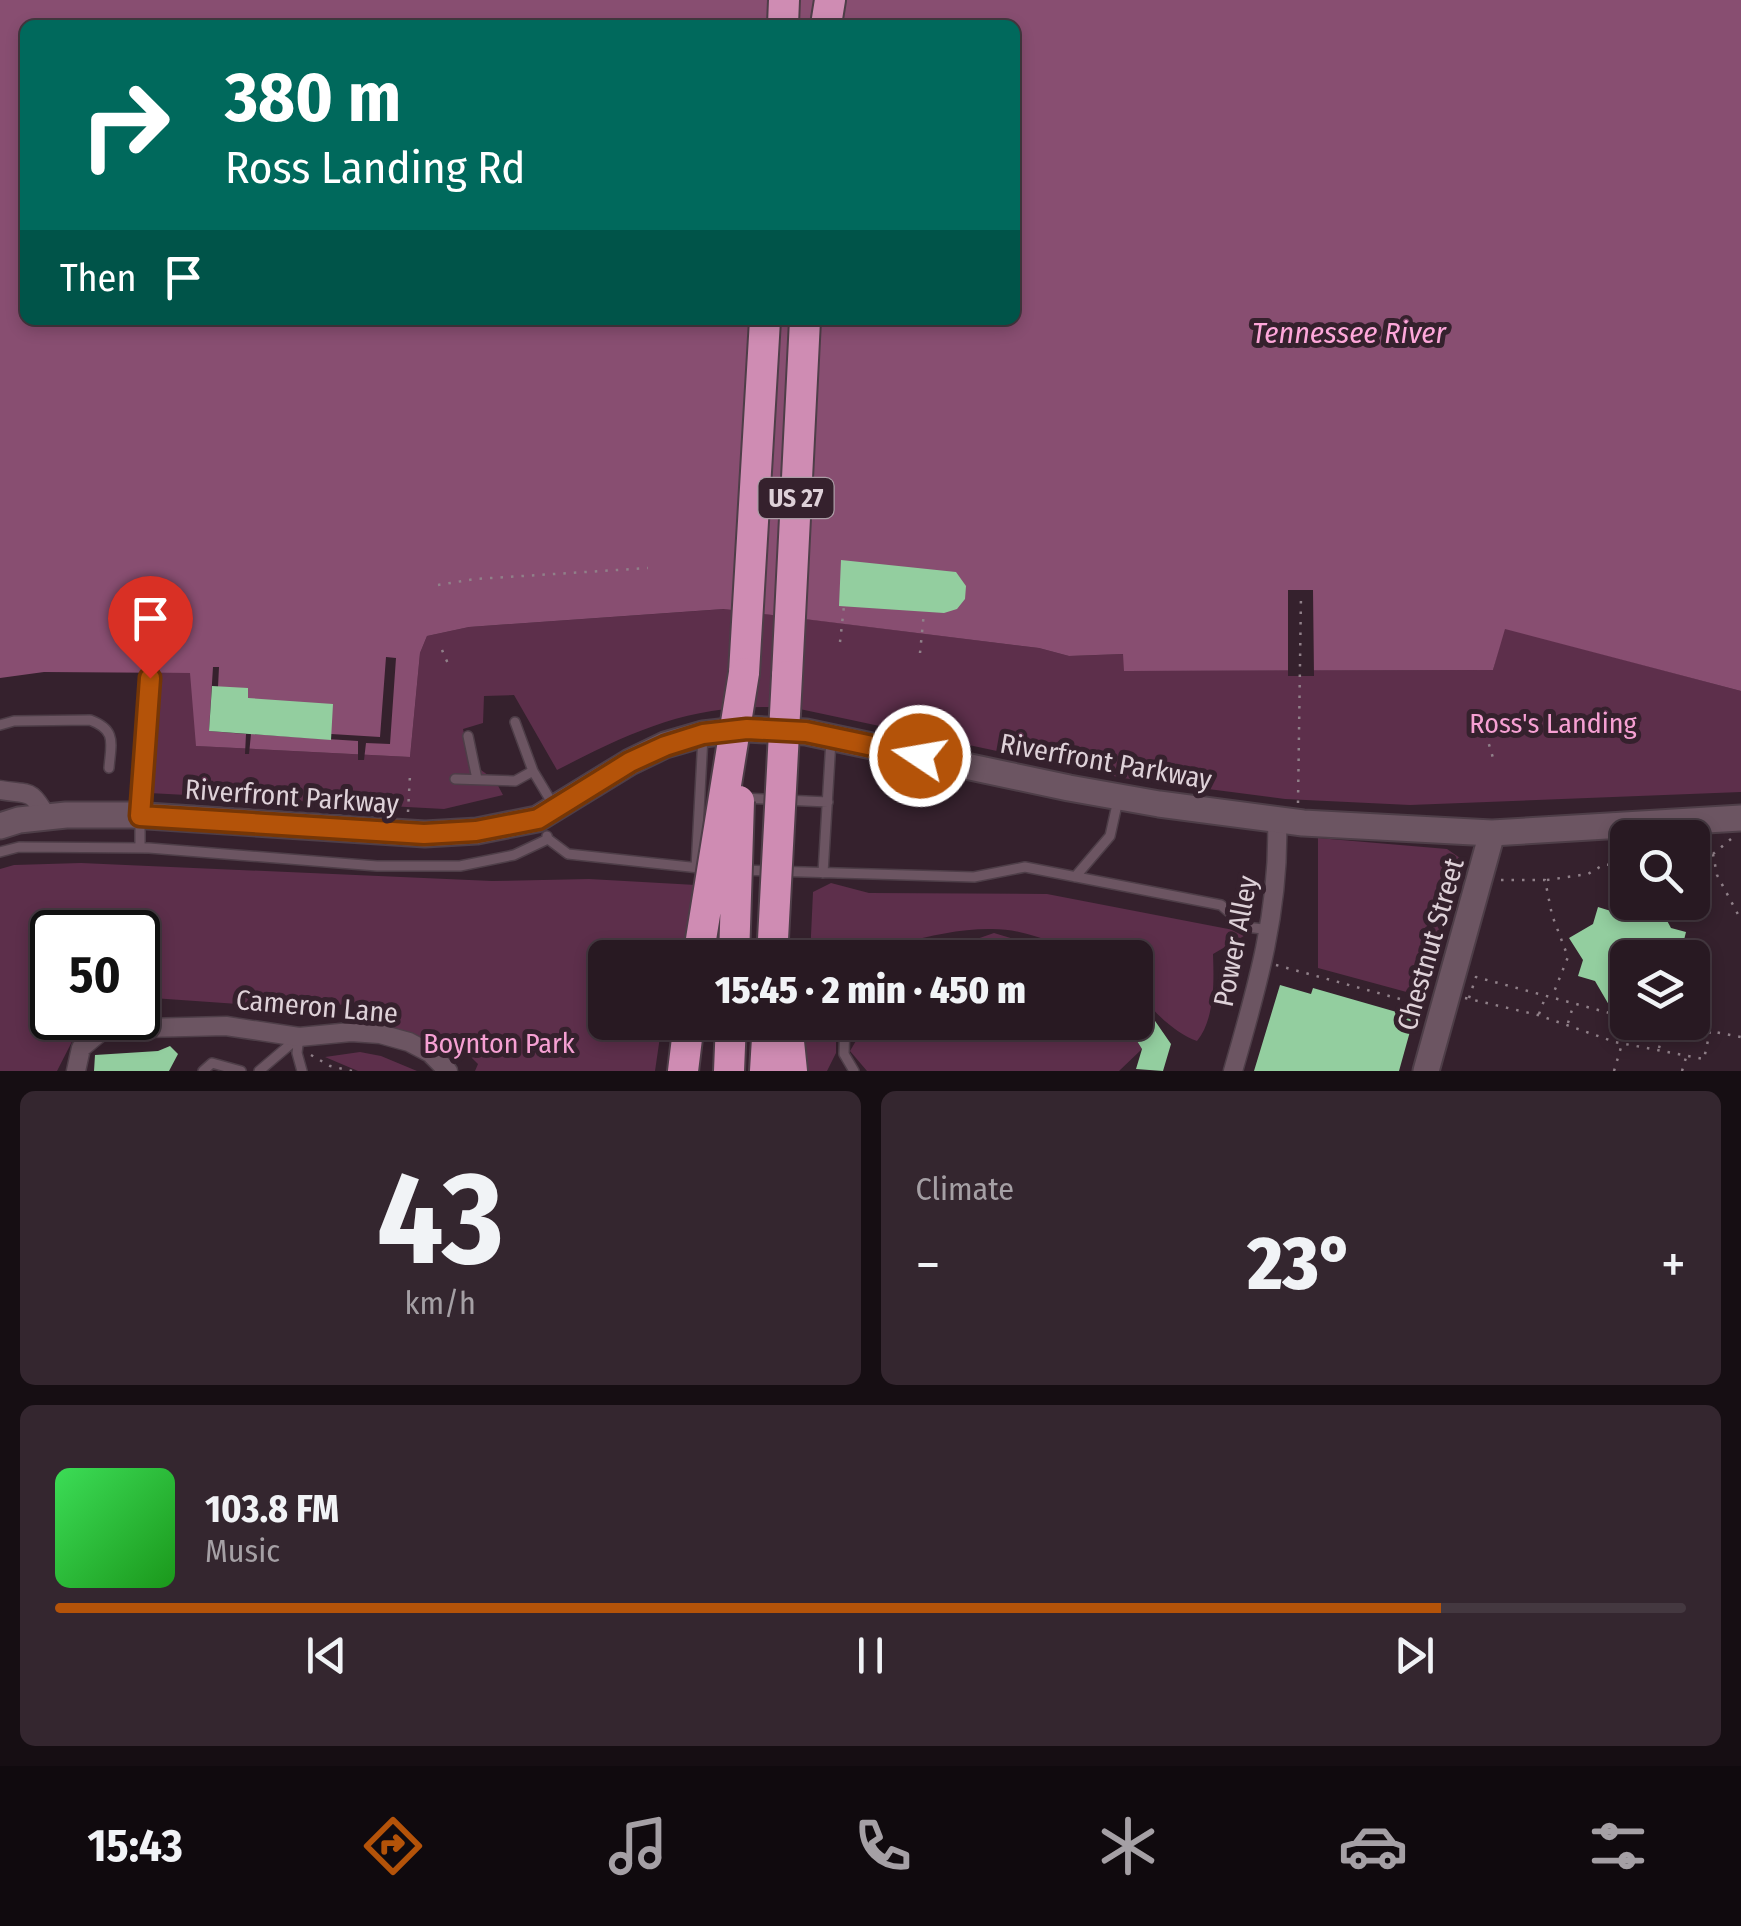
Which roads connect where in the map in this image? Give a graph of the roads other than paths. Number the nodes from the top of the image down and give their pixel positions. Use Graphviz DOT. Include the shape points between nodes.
graph roads {
  1 [pos="765,325"];
  2 [pos="806,325"];
  3 [pos="744,673"];
  4 [pos="787,676"];
  5 [pos="150,678"];
  6 [pos="515,722"];
  7 [pos="0,724"];
  8 [pos="703,734"];
  9 [pos="468,736"];
  10 [pos="832,737"];
  11 [pos="109,768"];
  12 [pos="534,771"];
  13 [pos="455,779"];
  14 [pos="478,779"];
  15 [pos="0,790"];
  16 [pos="700,796"];
  17 [pos="1118,797"];
  18 [pos="828,802"];
  19 [pos="1288,815"];
  20 [pos="57,816"];
  21 [pos="140,816"];
  22 [pos="547,822"];
  23 [pos="1738,825"];
  24 [pos="0,826"];
  25 [pos="1492,833"];
  26 [pos="0,836"];
  27 [pos="140,848"];
  28 [pos="0,852"];
  29 [pos="696,868"];
  30 [pos="823,873"];
  31 [pos="1075,877"];
  32 [pos="1271,930"];
  33 [pos="701,940"];
  34 [pos="735,940"];
  35 [pos="773,940"];
  36 [pos="788,940"];
  37 [pos="298,1037"];
  38 [pos="687,1040"];
  39 [pos="730,1040"];
  40 [pos="767,1040"];
  41 [pos="789,1040"];
  42 [pos="845,1040"];
  43 [pos="307,1068"];
  44 [pos="76,1071"];
  45 [pos="204,1071"];
  46 [pos="241,1071"];
  47 [pos="259,1071"];
  48 [pos="448,1071"];
  49 [pos="683,1071"];
  50 [pos="729,1071"];
  51 [pos="765,1071"];
  52 [pos="792,1071"];
  53 [pos="854,1071"];
  54 [pos="1233,1071"];
  55 [pos="1426,1071"];
  1 -- 3 [label="highway, US 27"];
  2 -- 4 [label="highway, US 27"];
  3 -- 33 [label="highway, bridge"];
  3 -- 34 [label="highway, US 27, bridge"];
  4 -- 35 [label="highway, US 27, bridge"];
  4 -- 36 [label="highway, bridge"];
  5 -- 21 [label="street"];
  6 -- 12 [label="lane"];
  7 -- 11 [label="lane" via="99,723 112,738"];
  8 -- 10 [label="main road, Riverfront Parkway" via="747,729"];
  8 -- 16 [label="lane"];
  8 -- 22 [label="main road, Riverfront Parkway" via="630,762"];
  9 -- 14 [label="lane"];
  10 -- 17 [label="main road, Riverfront Parkway"];
  10 -- 18 [label="lane"];
  12 -- 14 [label="lane" via="515,781"];
  12 -- 22 [label="lane"];
  13 -- 14 [label="lane"];
  15 -- 20 [label="street" via="30,792"];
  16 -- 18 [label="lane"];
  16 -- 29 [label="lane"];
  17 -- 19 [label="main road, Riverfront Parkway"];
  17 -- 31 [label="lane" via="1110,836"];
  18 -- 30 [label="lane"];
  19 -- 25 [label="main road, Riverfront Parkway"];
  19 -- 32 [label="street, Power Alley"];
  20 -- 21 [label="main road, Riverfront Parkway"];
  20 -- 24 [label="main road, Riverfront Parkway"];
  20 -- 26 [label="main road, Riverfront Parkway"];
  21 -- 22 [label="main road, Riverfront Parkway" via="424,834"];
  21 -- 27 [label="lane"];
  22 -- 27 [label="lane" via="514,855 460,866"];
  22 -- 29 [label="lane" via="568,854"];
  23 -- 25 [label="main road, Riverfront Parkway"];
  25 -- 55 [label="main road, Chestnut Street" via="1459,1002"];
  27 -- 28 [label="lane"];
  29 -- 30 [label="lane"];
  30 -- 31 [label="lane" via="974,877 1025,867"];
  31 -- 32 [label="lane" via="1221,905 1246,927"];
  32 -- 54 [label="street, Power Alley"];
  37 -- 43 [label="lane" via="296,1052"];
  37 -- 44 [label="street, Cameron Lane" via="226,1026 104,1029 82,1048"];
  37 -- 47 [label="lane"];
  37 -- 48 [label="street, Cameron Lane" via="380,1034 430,1053"];
  38 -- 49 [label="highway"];
  39 -- 50 [label="highway"];
  40 -- 51 [label="highway"];
  41 -- 52 [label="highway"];
  42 -- 53 [label="lane"];
  45 -- 46 [label="lane" via="212,1063"];
}
